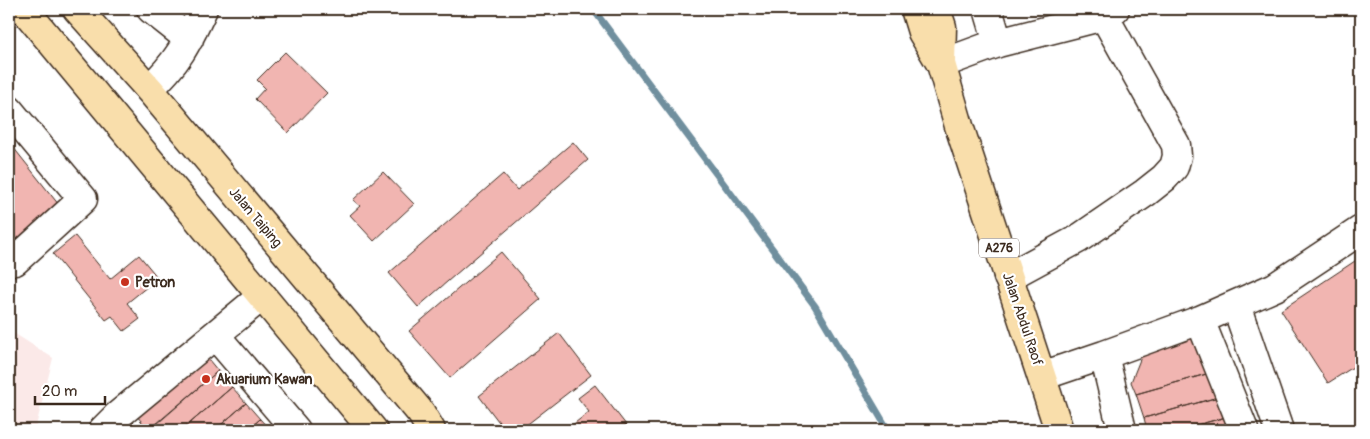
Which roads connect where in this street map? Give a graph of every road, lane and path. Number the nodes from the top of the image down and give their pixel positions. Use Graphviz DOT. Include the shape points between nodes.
graph roads {
  1 [pos="24,9"];
  2 [pos="151,9"];
  3 [pos="203,9"];
  4 [pos="915,9"];
  5 [pos="936,9"];
  6 [pos="988,9"];
  7 [pos="1107,11"];
  8 [pos="87,13"];
  9 [pos="189,39"];
  10 [pos="998,43"];
  11 [pos="942,64"];
  12 [pos="149,90"];
  13 [pos="9,110"];
  14 [pos="1361,230"];
  15 [pos="9,254"];
  16 [pos="1008,277"];
  17 [pos="262,296"];
  18 [pos="1236,305"];
  19 [pos="1200,320"];
  20 [pos="216,335"];
  21 [pos="1104,355"];
  22 [pos="1042,376"];
  23 [pos="426,422"];
  24 [pos="116,425"];
  25 [pos="296,430"];
  26 [pos="373,430"];
  27 [pos="447,430"];
  28 [pos="1059,430"];
  29 [pos="1122,430"];
  30 [pos="1244,430"];
  31 [pos="1279,430"];
  1 -- 17 [label="main road"];
  2 -- 9 [label="street"];
  3 -- 9 [label="street"];
  4 -- 11 [label="main road, Jalan Abdul Raof / A276" via="922,32"];
  5 -- 11 [label="main road, Jalan Abdul Raof / A276" via="942,27"];
  6 -- 10 [label="street"];
  7 -- 10 [label="street"];
  7 -- 16 [label="street" via="1176,145 1174,167 1145,193 1078,239"];
  8 -- 12 [label="main road, Jalan Taiping"];
  9 -- 12 [label="street" via="180,55"];
  10 -- 11 [label="street"];
  11 -- 16 [label="main road, Jalan Abdul Raof / A276"];
  12 -- 23 [label="main road, Jalan Taiping"];
  13 -- 15 [label="street" via="83,199 15,261"];
  14 -- 18 [label="street" via="1275,287"];
  16 -- 22 [label="main road, Jalan Abdul Raof / A276"];
  17 -- 20 [label="street"];
  17 -- 26 [label="main road"];
  18 -- 19 [label="street"];
  18 -- 31 [label="street"];
  19 -- 21 [label="street"];
  19 -- 30 [label="street"];
  20 -- 24 [label="street"];
  20 -- 25 [label="street"];
  21 -- 22 [label="street"];
  21 -- 29 [label="street"];
  22 -- 28 [label="main road, Jalan Abdul Raof / A276"];
  23 -- 27 [label="main road, Jalan Taiping"];
}
